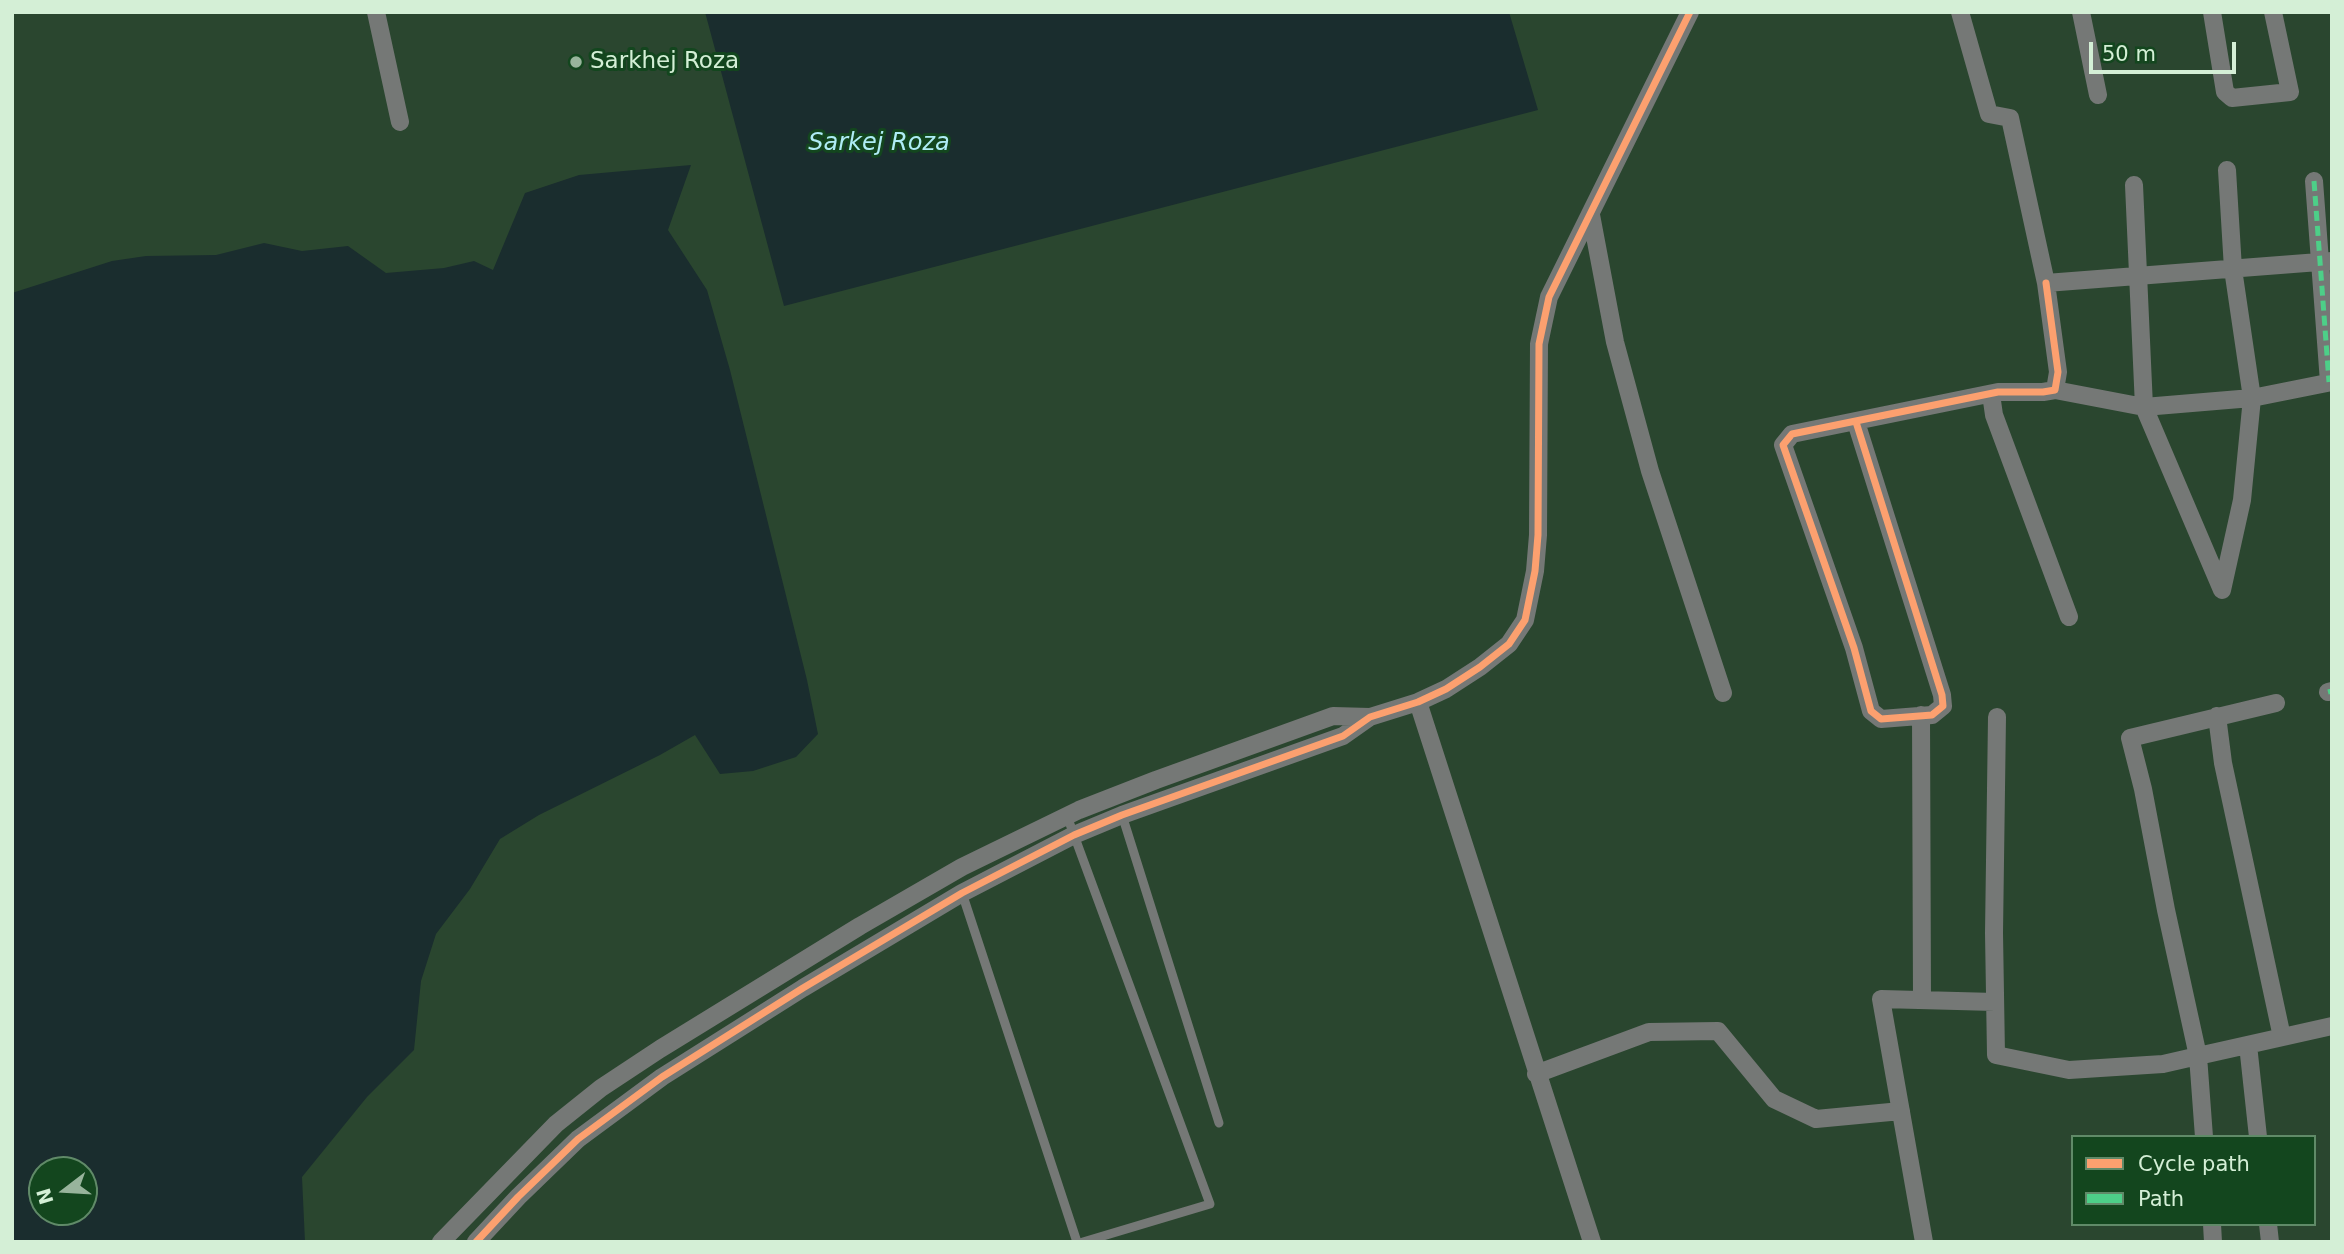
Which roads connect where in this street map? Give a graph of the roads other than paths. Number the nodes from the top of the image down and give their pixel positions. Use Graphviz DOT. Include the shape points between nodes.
graph roads {
  1 [pos="376,12"];
  2 [pos="1690,12"];
  3 [pos="1960,12"];
  4 [pos="2081,12"];
  5 [pos="2213,12"];
  6 [pos="2273,12"];
  7 [pos="2098,95"];
  8 [pos="400,122"];
  9 [pos="2227,170"];
  10 [pos="2314,181"];
  11 [pos="2134,185"];
  12 [pos="1591,215"];
  13 [pos="2326,262"];
  14 [pos="2233,269"];
  15 [pos="2138,276"];
  16 [pos="2046,283"];
  17 [pos="2330,382"];
  18 [pos="2055,390"];
  19 [pos="1991,394"];
  20 [pos="2252,398"];
  21 [pos="2144,407"];
  22 [pos="1856,422"];
  23 [pos="2069,617"];
  24 [pos="1723,693"];
  25 [pos="1418,702"];
  26 [pos="2276,704"];
  27 [pos="1921,715"];
  28 [pos="2217,716"];
  29 [pos="1370,717"];
  30 [pos="1997,717"];
  31 [pos="1232,753"];
  32 [pos="1239,773"];
  33 [pos="1122,815"];
  34 [pos="1067,816"];
  35 [pos="1074,835"];
  36 [pos="962,893"];
  37 [pos="860,926"];
  38 [pos="870,947"];
  39 [pos="1922,1000"];
  40 [pos="1995,1002"];
  41 [pos="2332,1026"];
  42 [pos="2282,1037"];
  43 [pos="2248,1045"];
  44 [pos="650,1056"];
  45 [pos="2198,1056"];
  46 [pos="1536,1074"];
  47 [pos="662,1077"];
  48 [pos="584,1102"];
  49 [pos="1901,1111"];
  50 [pos="1219,1123"];
  51 [pos="598,1124"];
  52 [pos="2204,1135"];
  53 [pos="2258,1135"];
  54 [pos="517,1162"];
  55 [pos="535,1181"];
  56 [pos="441,1242"];
  57 [pos="476,1242"];
  58 [pos="1077,1242"];
  59 [pos="1083,1242"];
  60 [pos="1592,1242"];
  61 [pos="1924,1242"];
  1 -- 8 [label="street"];
  2 -- 12 [label="street"];
  3 -- 16 [label="street" via="1989,114 2010,118"];
  4 -- 7 [label="street"];
  5 -- 6 [label="street" via="2225,92 2232,98 2290,92"];
  9 -- 14 [label="street"];
  10 -- 13 [label="street"];
  11 -- 15 [label="street"];
  12 -- 24 [label="street" via="1615,342 1650,471"];
  12 -- 25 [label="street" via="1549,297 1542,324 1538,535 1525,620 1508,644 1480,667"];
  13 -- 14 [label="street"];
  13 -- 17 [label="street"];
  14 -- 15 [label="street"];
  14 -- 20 [label="street"];
  15 -- 16 [label="street"];
  15 -- 21 [label="street"];
  16 -- 18 [label="street" via="2058,372"];
  17 -- 20 [label="street"];
  18 -- 19 [label="street"];
  18 -- 21 [label="street"];
  19 -- 22 [label="street"];
  19 -- 23 [label="street" via="1994,415"];
  20 -- 21 [label="street"];
  20 -- 21 [label="street" via="2242,500 2222,590"];
  22 -- 27 [label="street" via="1942,695 1943,706 1932,715"];
  22 -- 27 [label="street" via="1792,435 1783,445 1854,648 1871,711 1881,719"];
  25 -- 29 [label="street"];
  25 -- 46 [label="street"];
  26 -- 28 [label="street"];
  27 -- 39 [label="street"];
  28 -- 42 [label="street"];
  28 -- 45 [label="street" via="2130,738"];
  29 -- 31 [label="street" via="1333,716"];
  29 -- 32 [label="street" via="1343,736"];
  30 -- 40 [label="street"];
  31 -- 32 [label="street"];
  31 -- 34 [label="street"];
  32 -- 33 [label="street"];
  33 -- 35 [label="street"];
  33 -- 50 [label="lane"];
  34 -- 35 [label="lane"];
  34 -- 37 [label="street" via="962,867"];
  35 -- 36 [label="street"];
  35 -- 59 [label="lane" via="1210,1204"];
  36 -- 38 [label="street"];
  36 -- 58 [label="lane"];
  37 -- 38 [label="street"];
  37 -- 44 [label="street"];
  38 -- 47 [label="street"];
  39 -- 40 [label="street"];
  39 -- 49 [label="street" via="1881,999"];
  40 -- 45 [label="street" via="1996,1055 2068,1070 2163,1064"];
  41 -- 42 [label="street"];
  42 -- 43 [label="street"];
  43 -- 45 [label="street"];
  43 -- 53 [label="street"];
  44 -- 47 [label="street"];
  44 -- 48 [label="street"];
  45 -- 52 [label="street"];
  46 -- 49 [label="street" via="1649,1032 1718,1031 1774,1099 1816,1119"];
  46 -- 60 [label="street"];
  47 -- 51 [label="street"];
  48 -- 51 [label="street"];
  48 -- 54 [label="street"];
  49 -- 61 [label="street"];
  51 -- 55 [label="street"];
  54 -- 55 [label="street"];
  54 -- 56 [label="street"];
  55 -- 57 [label="street"];
}
